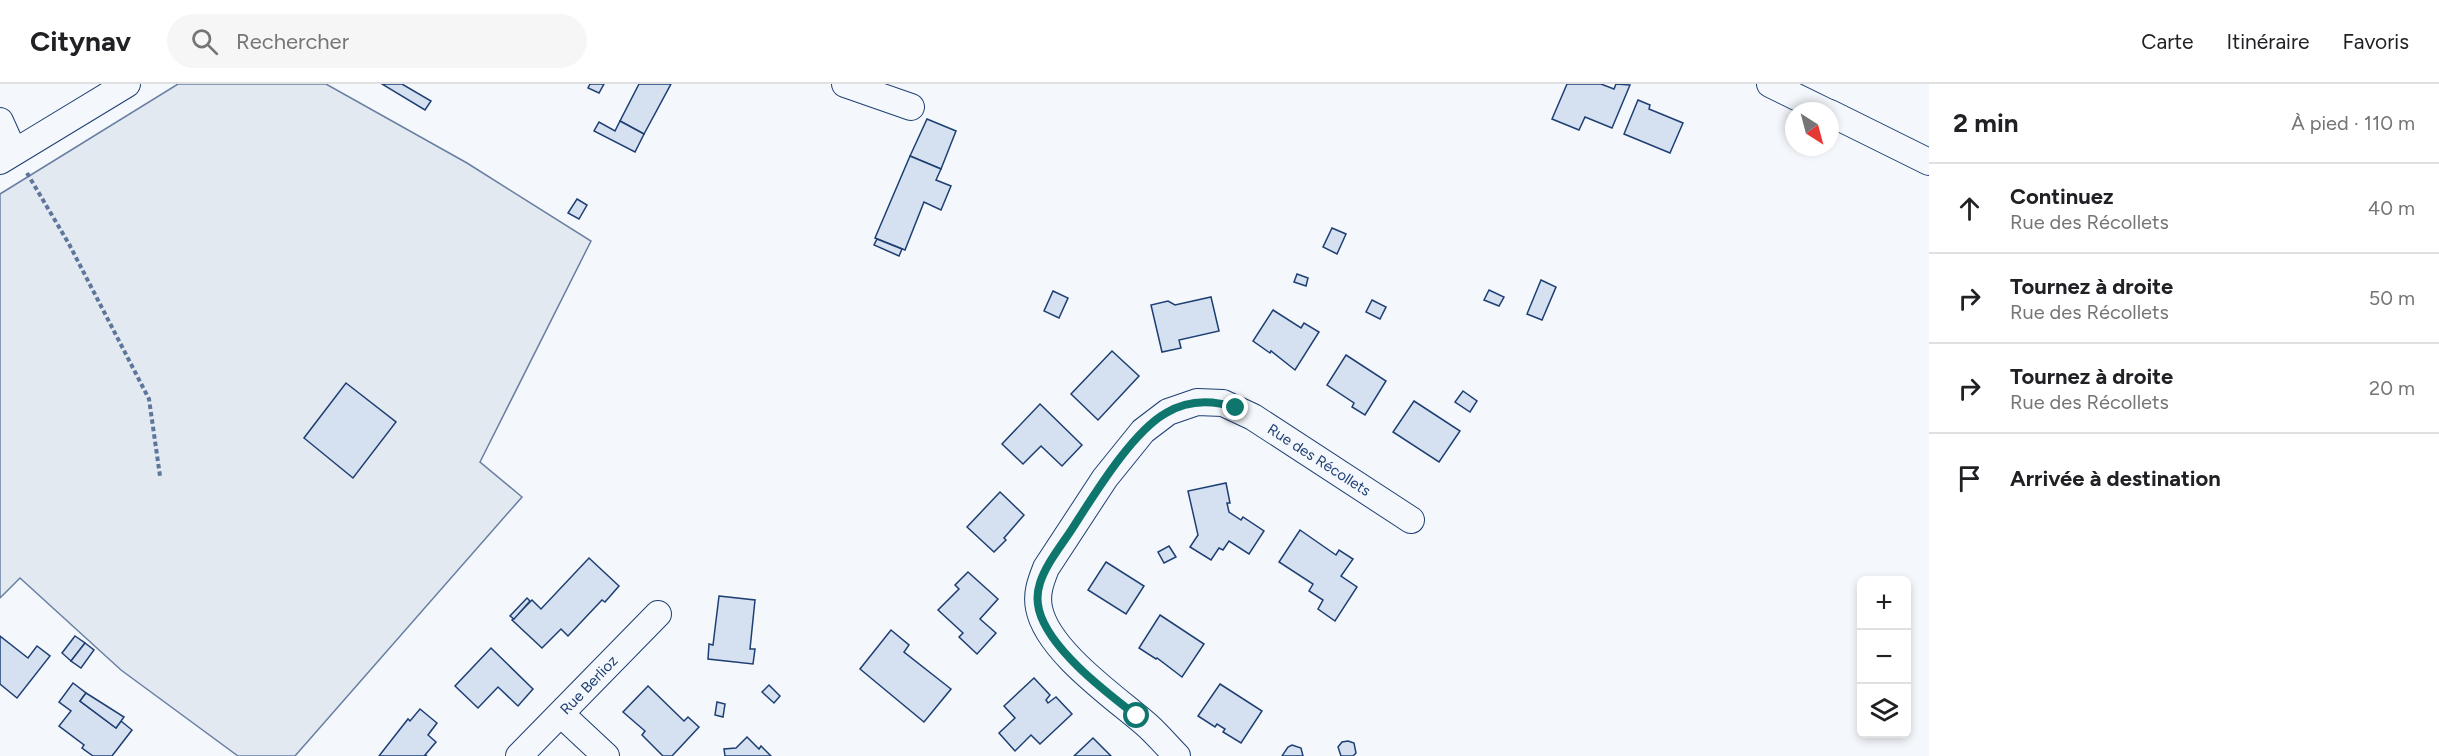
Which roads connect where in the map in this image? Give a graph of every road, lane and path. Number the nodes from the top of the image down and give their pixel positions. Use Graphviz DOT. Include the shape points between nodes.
graph roads {
  1 [pos="127,84"];
  2 [pos="845,84"];
  3 [pos="1770,84"];
  4 [pos="1807,102"];
  5 [pos="911,107"];
  6 [pos="1839,117"];
  7 [pos="0,121"];
  8 [pos="7,157"];
  9 [pos="1929,162"];
  10 [pos="160,476"];
  11 [pos="1411,520"];
  12 [pos="658,614"];
  13 [pos="561,714"];
  14 [pos="519,756"];
  15 [pos="606,756"];
  16 [pos="1177,756"];
  1 -- 8 [label="street"];
  2 -- 5 [label="street"];
  3 -- 4 [label="street"];
  6 -- 9 [label="street"];
  7 -- 8 [label="street"];
  8 -- 10 [label="path" via="64,236 149,399"];
  11 -- 16 [label="street, Rue des Récollets" via="1253,417 1223,403 1182,406 1143,431 1105,478 1047,568 1040,583 1039,609 1050,633 1081,669"];
  12 -- 13 [label="street, Rue Berlioz"];
  13 -- 14 [label="street, Rue Berlioz"];
  13 -- 15 [label="street"];
}
